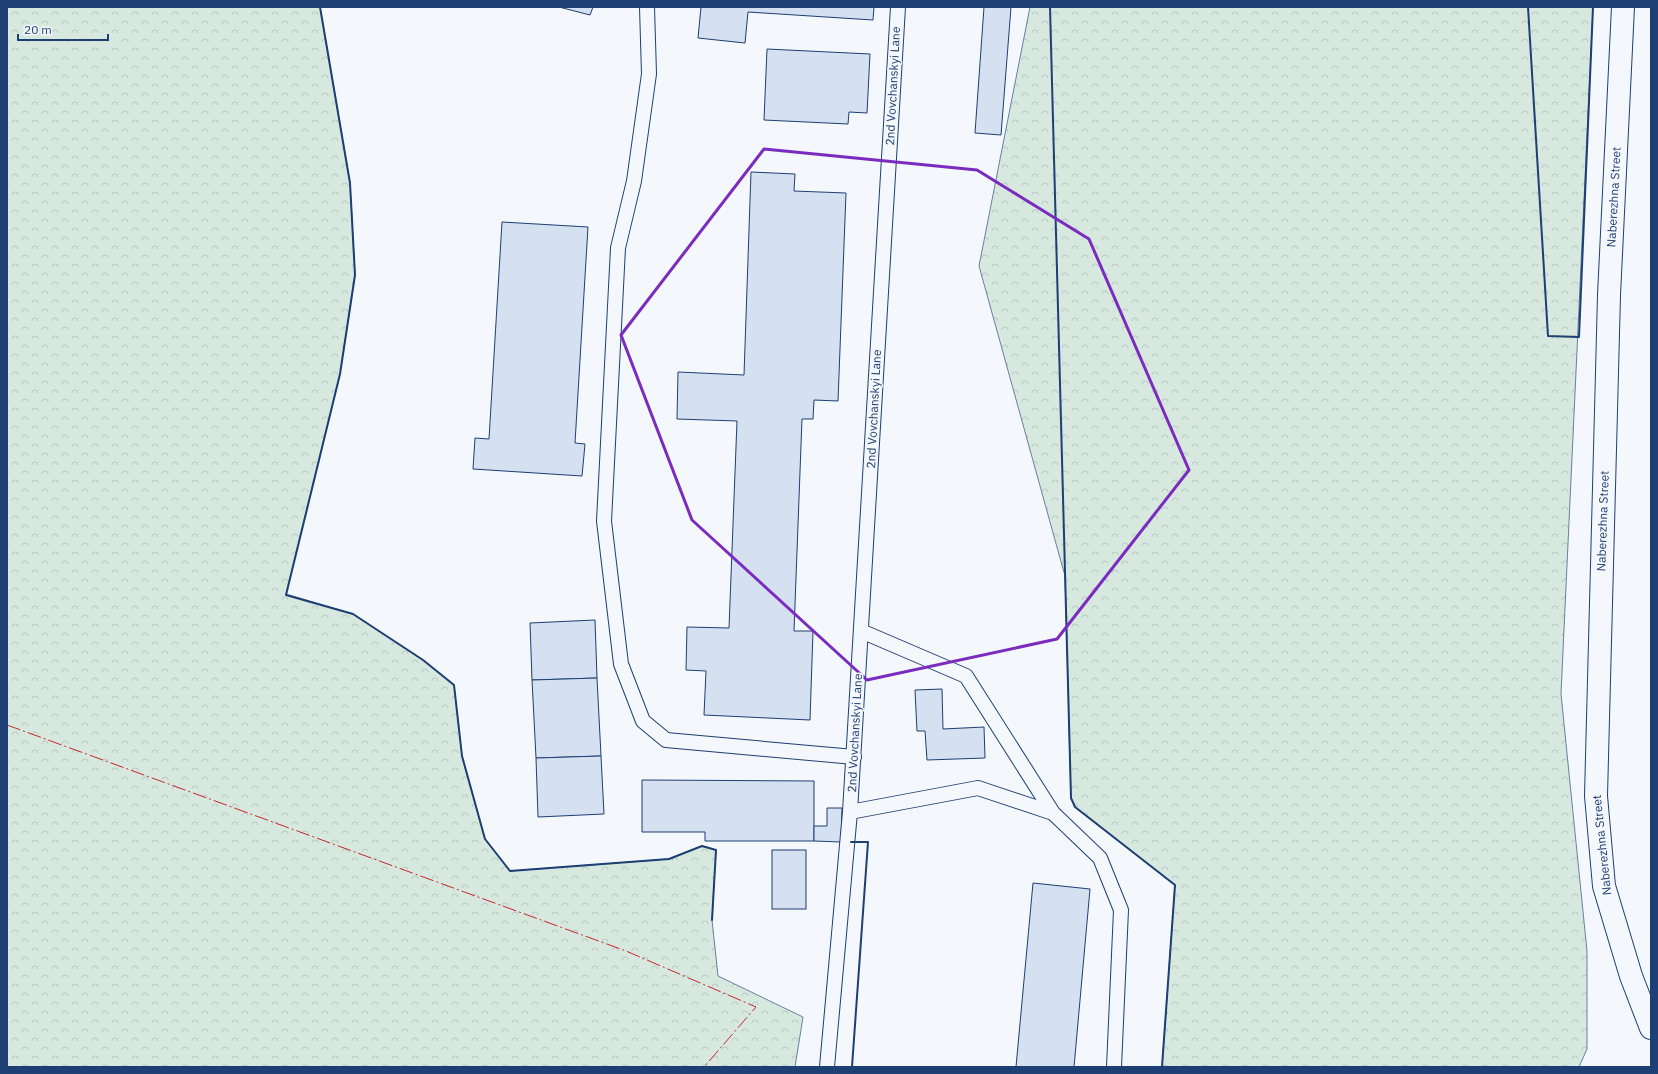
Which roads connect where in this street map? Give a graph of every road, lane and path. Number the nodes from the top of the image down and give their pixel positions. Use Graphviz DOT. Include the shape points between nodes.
graph roads {
  1 [pos="647,7"];
  2 [pos="898,7"];
  3 [pos="1623,7"];
  4 [pos="861,631"];
  5 [pos="854,757"];
  6 [pos="850,812"];
  7 [pos="1052,813"];
  8 [pos="1651,1028"];
  9 [pos="826,1067"];
  10 [pos="1114,1067"];
  1 -- 5 [label="lane" via="648,74 634,182 618,248 604,521 622,664 643,721 666,740"];
  2 -- 4 [label="lane, 2nd Vovchanskyi Lane"];
  3 -- 8 [label="street, Naberezhna Street" via="1609,295 1596,796 1604,886 1631,976"];
  4 -- 5 [label="lane, 2nd Vovchanskyi Lane"];
  4 -- 7 [label="lane" via="966,676"];
  5 -- 6 [label="lane, 2nd Vovchanskyi Lane"];
  6 -- 7 [label="lane" via="978,788"];
  6 -- 9 [label="lane, 2nd Vovchanskyi Lane"];
  7 -- 10 [label="lane" via="1100,858 1121,910"];
}
